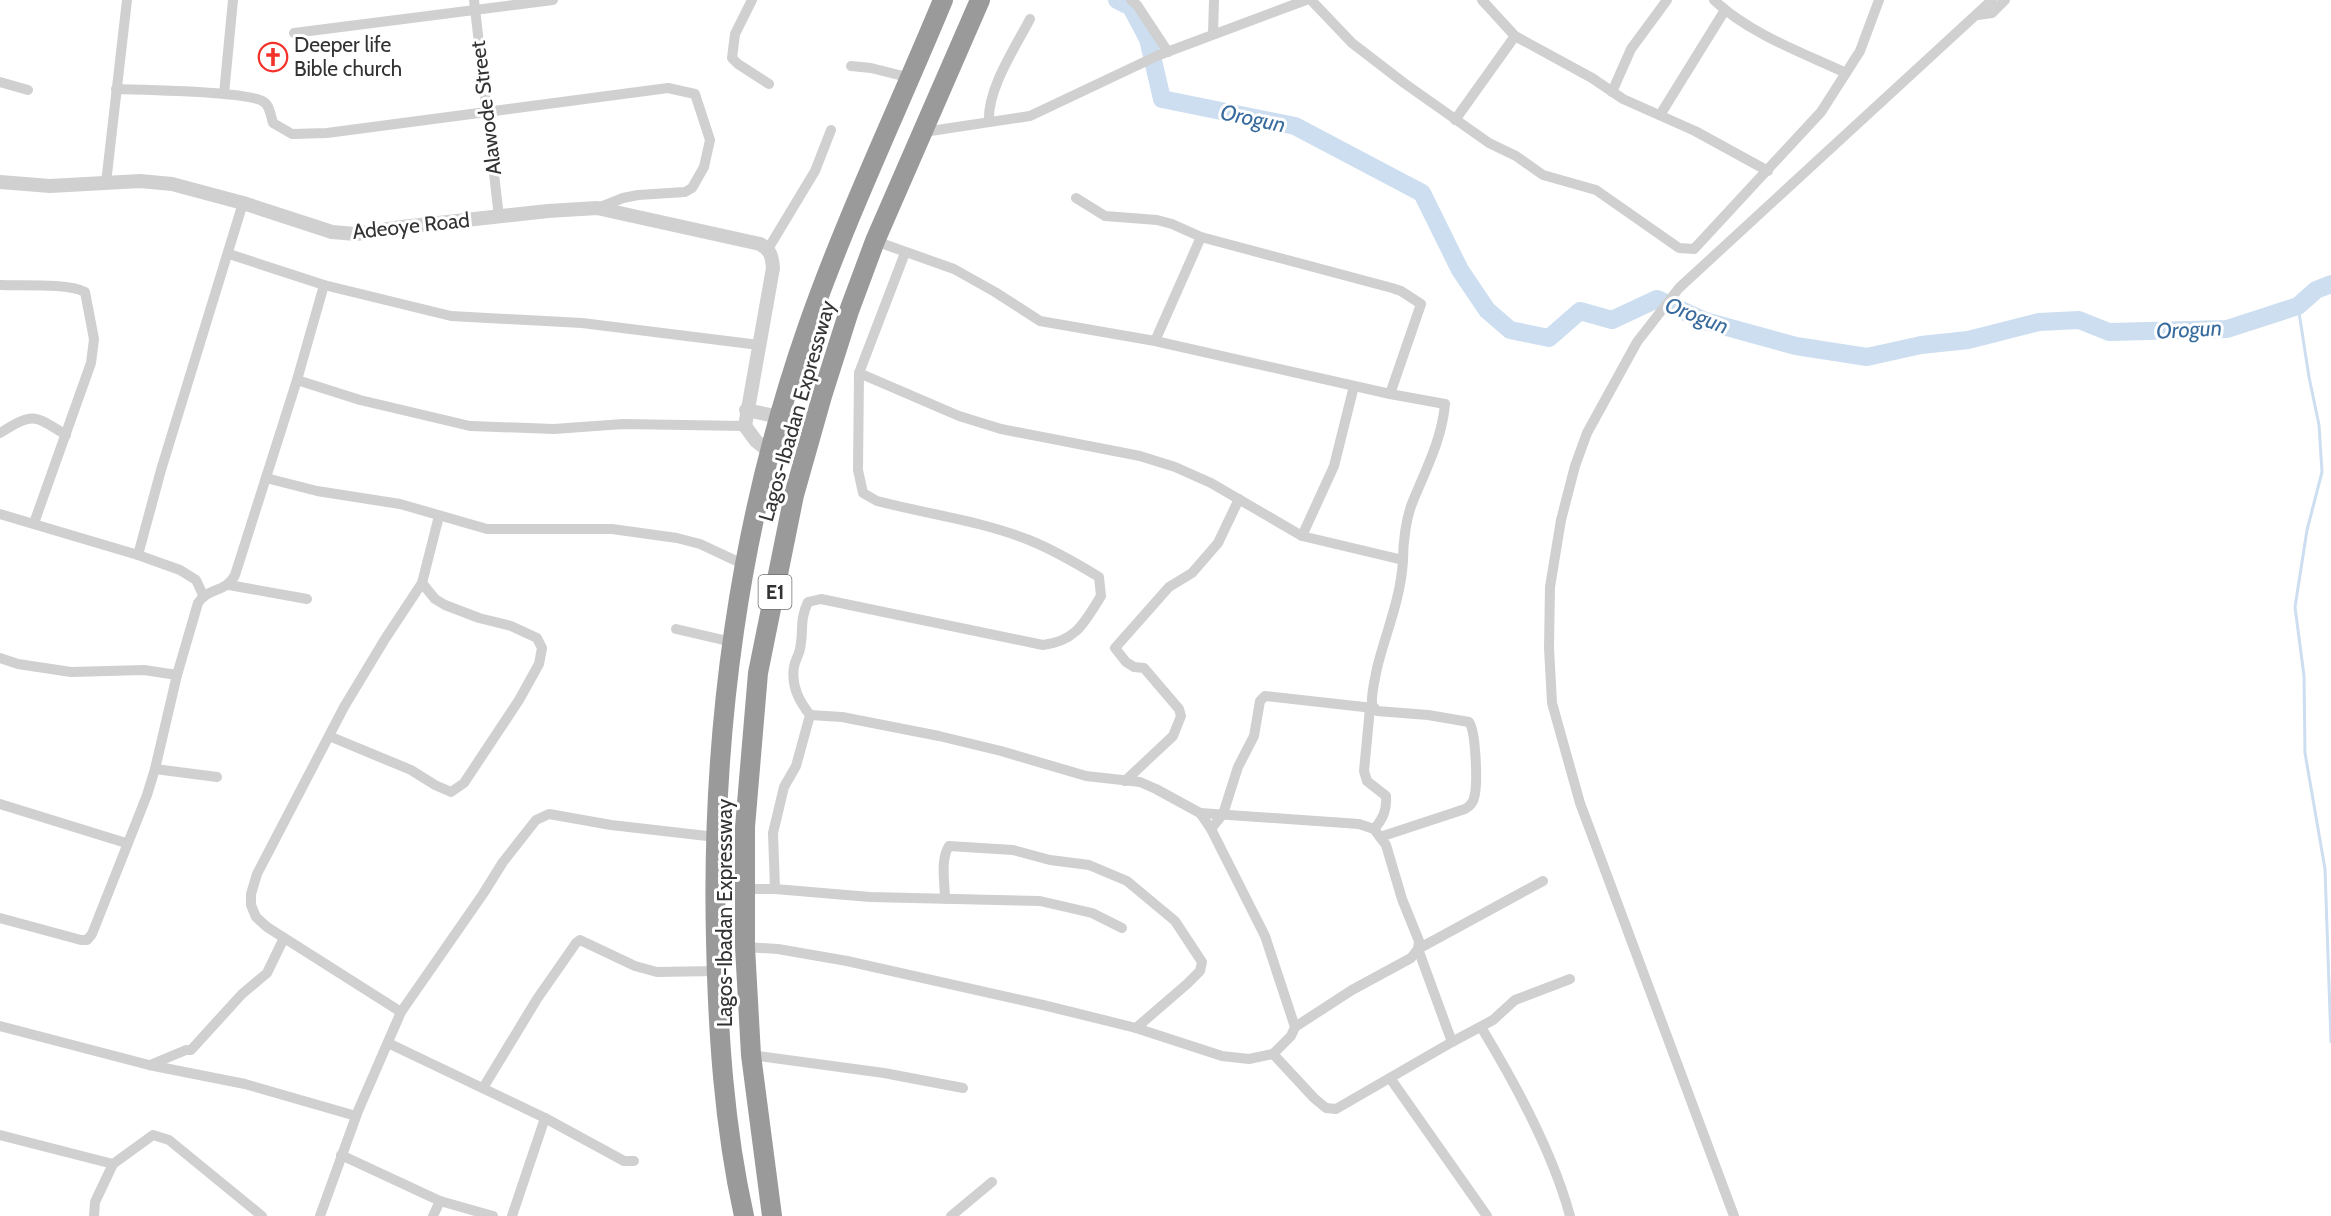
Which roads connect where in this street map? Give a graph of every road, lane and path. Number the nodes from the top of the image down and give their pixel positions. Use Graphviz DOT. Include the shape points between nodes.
graph roads {
  1 [pos="127,0"];
  2 [pos="233,0"];
  3 [pos="553,0"];
  4 [pos="752,0"];
  5 [pos="943,0"];
  6 [pos="980,0"];
  7 [pos="1131,0"];
  8 [pos="1214,0"];
  9 [pos="1306,0"];
  10 [pos="1311,0"];
  11 [pos="1482,0"];
  12 [pos="1667,0"];
  13 [pos="1714,0"];
  14 [pos="1879,0"];
  15 [pos="1992,0"];
  16 [pos="2005,0"];
  17 [pos="474,6"];
  18 [pos="1725,10"];
  19 [pos="1978,15"];
  20 [pos="1030,19"];
  21 [pos="294,33"];
  22 [pos="1213,34"];
  23 [pos="1515,36"];
  24 [pos="1164,54"];
  25 [pos="851,66"];
  26 [pos="1846,73"];
  27 [pos="911,78"];
  28 [pos="0,82"];
  29 [pos="770,84"];
  30 [pos="116,89"];
  31 [pos="28,90"];
  32 [pos="1612,92"];
  33 [pos="224,94"];
  34 [pos="488,112"];
  35 [pos="1660,115"];
  36 [pos="1455,120"];
  37 [pos="989,122"];
  38 [pos="831,130"];
  39 [pos="924,132"];
  40 [pos="1768,171"];
  41 [pos="0,182"];
  42 [pos="106,183"];
  43 [pos="1076,198"];
  44 [pos="243,203"];
  45 [pos="597,208"];
  46 [pos="499,217"];
  47 [pos="1201,237"];
  48 [pos="875,241"];
  49 [pos="768,249"];
  50 [pos="905,253"];
  51 [pos="229,254"];
  52 [pos="0,285"];
  53 [pos="324,285"];
  54 [pos="1155,341"];
  55 [pos="759,345"];
  56 [pos="859,373"];
  57 [pos="297,380"];
  58 [pos="1354,386"];
  59 [pos="1390,394"];
  60 [pos="746,410"];
  61 [pos="780,417"];
  62 [pos="745,426"];
  63 [pos="0,433"];
  64 [pos="66,435"];
  65 [pos="770,452"];
  66 [pos="266,478"];
  67 [pos="1239,499"];
  68 [pos="0,514"];
  69 [pos="439,516"];
  70 [pos="34,523"];
  71 [pos="1302,536"];
  72 [pos="138,555"];
  73 [pos="1403,560"];
  74 [pos="745,565"];
  75 [pos="422,583"];
  76 [pos="229,585"];
  77 [pos="203,595"];
  78 [pos="307,599"];
  79 [pos="676,629"];
  80 [pos="732,642"];
  81 [pos="0,658"];
  82 [pos="177,675"];
  83 [pos="1372,708"];
  84 [pos="810,715"];
  85 [pos="329,736"];
  86 [pos="155,769"];
  87 [pos="217,777"];
  88 [pos="1125,781"];
  89 [pos="0,804"];
  90 [pos="1200,813"];
  91 [pos="1223,814"];
  92 [pos="1211,829"];
  93 [pos="1377,833"];
  94 [pos="716,837"];
  95 [pos="126,843"];
  96 [pos="1543,881"];
  97 [pos="775,889"];
  98 [pos="744,890"];
  99 [pos="945,899"];
  100 [pos="0,918"];
  101 [pos="1122,928"];
  102 [pos="284,938"];
  103 [pos="745,947"];
  104 [pos="1418,950"];
  105 [pos="716,971"];
  106 [pos="1569,979"];
  107 [pos="401,1012"];
  108 [pos="0,1026"];
  109 [pos="1295,1027"];
  110 [pos="1481,1027"];
  111 [pos="1136,1028"];
  112 [pos="1452,1042"];
  113 [pos="388,1043"];
  114 [pos="1273,1054"];
  115 [pos="751,1055"];
  116 [pos="149,1065"];
  117 [pos="1390,1078"];
  118 [pos="483,1088"];
  119 [pos="963,1088"];
  120 [pos="356,1116"];
  121 [pos="544,1118"];
  122 [pos="0,1135"];
  123 [pos="341,1155"];
  124 [pos="634,1161"];
  125 [pos="113,1164"];
  126 [pos="992,1182"];
  127 [pos="440,1201"];
  128 [pos="94,1216"];
  129 [pos="262,1216"];
  130 [pos="320,1216"];
  131 [pos="433,1216"];
  132 [pos="493,1216"];
  133 [pos="512,1216"];
  134 [pos="744,1216"];
  135 [pos="772,1216"];
  136 [pos="951,1216"];
  137 [pos="1487,1216"];
  138 [pos="1570,1216"];
  139 [pos="1734,1216"];
  1 -- 30 [label="street"];
  2 -- 33 [label="street"];
  3 -- 17 [label="street"];
  4 -- 29 [label="street" via="735,34 732,58"];
  5 -- 27 [label="highway, Lagos-Ibadan Expressway / E1"];
  6 -- 39 [label="highway, Lagos-Ibadan Expressway / E1"];
  7 -- 24 [label="street"];
  8 -- 22 [label="street"];
  9 -- 22 [label="street"];
  10 -- 36 [label="street" via="1352,43"];
  11 -- 23 [label="street"];
  12 -- 32 [label="street" via="1631,49"];
  13 -- 18 [label="street"];
  14 -- 26 [label="street" via="1860,51"];
  15 -- 19 [label="street"];
  16 -- 19 [label="street" via="1992,12"];
  17 -- 21 [label="street"];
  17 -- 34 [label="street, Alawode Street"];
  18 -- 26 [label="street" via="1752,28"];
  18 -- 35 [label="street"];
  19 -- 139 [label="street" via="1679,288 1637,342 1587,433 1561,520 1550,587 1552,703 1580,802"];
  20 -- 37 [label="street" via="993,91"];
  22 -- 24 [label="street"];
  23 -- 32 [label="street"];
  23 -- 36 [label="street"];
  24 -- 37 [label="street" via="1030,116"];
  25 -- 27 [label="street"];
  26 -- 40 [label="street" via="1821,112"];
  27 -- 61 [label="highway, Lagos-Ibadan Expressway / E1" via="816,306"];
  28 -- 31 [label="street"];
  30 -- 33 [label="street"];
  30 -- 42 [label="street"];
  32 -- 35 [label="street"];
  33 -- 34 [label="street" via="264,102 273,123 292,134"];
  34 -- 45 [label="street" via="668,88 695,94 710,140 704,167 692,188 623,198"];
  34 -- 46 [label="street, Alawode Street"];
  35 -- 40 [label="street"];
  36 -- 40 [label="street" via="1543,175 1596,190 1686,250 1694,249"];
  37 -- 39 [label="street"];
  38 -- 49 [label="street" via="815,171"];
  39 -- 48 [label="highway, Lagos-Ibadan Expressway / E1"];
  41 -- 42 [label="street, Adeoye Road" via="50,186"];
  42 -- 44 [label="street, Adeoye Road" via="172,184"];
  43 -- 47 [label="street" via="1105,216 1157,220"];
  44 -- 46 [label="street, Adeoye Road" via="332,232 356,234"];
  44 -- 51 [label="street"];
  45 -- 46 [label="street, Adeoye Road"];
  45 -- 49 [label="street, Adeoye Road" via="753,242"];
  47 -- 54 [label="street"];
  47 -- 59 [label="street" via="1401,291 1421,304"];
  48 -- 50 [label="street"];
  48 -- 98 [label="highway, Lagos-Ibadan Expressway / E1" via="849,311 794,495 758,673 745,827"];
  49 -- 55 [label="street" via="773,268"];
  50 -- 54 [label="street" via="954,269 1040,321"];
  50 -- 56 [label="street"];
  51 -- 53 [label="street"];
  51 -- 72 [label="street"];
  52 -- 64 [label="street" via="66,287 85,292 94,339 91,363"];
  53 -- 55 [label="street" via="451,316 582,323"];
  53 -- 57 [label="street"];
  54 -- 58 [label="street"];
  55 -- 60 [label="street"];
  56 -- 67 [label="street" via="991,426 1140,456 1175,467"];
  56 -- 84 [label="street" via="858,470 863,493 878,501 1028,540 1098,577 1101,596 1076,633 1061,643 1043,645 821,599 808,602 802,615 793,682 799,701"];
  57 -- 62 [label="street" via="360,400 470,426 554,429 623,424"];
  57 -- 66 [label="street"];
  58 -- 59 [label="street"];
  58 -- 71 [label="street" via="1334,466"];
  59 -- 73 [label="street" via="1445,404 1438,442 1412,502"];
  60 -- 61 [label="street"];
  60 -- 62 [label="street"];
  61 -- 65 [label="highway, Lagos-Ibadan Expressway / E1"];
  62 -- 65 [label="street"];
  63 -- 64 [label="street" via="32,417"];
  64 -- 70 [label="street"];
  65 -- 74 [label="highway, Lagos-Ibadan Expressway / E1"];
  66 -- 69 [label="street" via="317,491 400,504"];
  66 -- 76 [label="street"];
  67 -- 71 [label="street"];
  67 -- 88 [label="street" via="1218,543 1192,573 1169,587 1115,648 1126,662 1144,668 1181,716 1173,736"];
  68 -- 70 [label="street"];
  69 -- 74 [label="street" via="487,529 612,529 656,534 700,544"];
  69 -- 75 [label="street"];
  70 -- 72 [label="street"];
  71 -- 73 [label="street"];
  72 -- 77 [label="street" via="190,576"];
  73 -- 83 [label="street" via="1401,586 1384,640"];
  74 -- 80 [label="highway, Lagos-Ibadan Expressway / E1"];
  75 -- 85 [label="street"];
  75 -- 85 [label="street" via="445,605 537,638 542,648 539,664 519,700 464,783 451,792 411,770"];
  76 -- 77 [label="street"];
  76 -- 78 [label="street"];
  77 -- 82 [label="street"];
  79 -- 80 [label="street"];
  80 -- 94 [label="highway, Lagos-Ibadan Expressway / E1" via="720,748"];
  81 -- 82 [label="street" via="71,672 144,670"];
  82 -- 86 [label="street"];
  83 -- 91 [label="street" via="1265,696 1260,701 1254,736 1238,767"];
  83 -- 93 [label="street" via="1364,771 1367,781 1386,796 1387,806"];
  83 -- 93 [label="street" via="1464,720 1474,732 1476,788 1469,806"];
  84 -- 88 [label="street" via="842,717 939,736 1086,776"];
  84 -- 97 [label="street" via="796,766 784,787 773,833"];
  85 -- 102 [label="street" via="257,874 251,894 256,917"];
  86 -- 87 [label="street"];
  86 -- 95 [label="street"];
  88 -- 90 [label="street" via="1140,782"];
  89 -- 95 [label="street"];
  90 -- 91 [label="street"];
  90 -- 92 [label="street"];
  91 -- 92 [label="street"];
  91 -- 93 [label="street" via="1348,823"];
  92 -- 109 [label="street" via="1265,936"];
  93 -- 104 [label="street" via="1386,845 1419,941"];
  94 -- 105 [label="highway, Lagos-Ibadan Expressway / E1"];
  94 -- 107 [label="street" via="543,815 514,847"];
  95 -- 100 [label="street" via="87,939"];
  96 -- 104 [label="street"];
  97 -- 98 [label="street"];
  97 -- 99 [label="street"];
  98 -- 103 [label="highway, Lagos-Ibadan Expressway / E1"];
  99 -- 101 [label="street" via="1055,903 1092,913"];
  99 -- 111 [label="street" via="945,852 950,846 1012,850 1089,865 1127,881 1175,921 1202,962 1200,971"];
  102 -- 107 [label="street"];
  102 -- 116 [label="street" via="267,973 242,994 191,1050"];
  103 -- 111 [label="street" via="846,961"];
  103 -- 115 [label="highway, Lagos-Ibadan Expressway / E1"];
  104 -- 109 [label="street" via="1412,958"];
  104 -- 112 [label="street"];
  105 -- 118 [label="street" via="657,972 580,940 537,999"];
  105 -- 134 [label="highway, Lagos-Ibadan Expressway / E1" via="723,1086"];
  106 -- 110 [label="street" via="1515,1000"];
  107 -- 113 [label="street"];
  108 -- 116 [label="street"];
  109 -- 114 [label="street"];
  110 -- 112 [label="street"];
  110 -- 138 [label="street" via="1543,1146"];
  111 -- 114 [label="street" via="1222,1056 1249,1059"];
  112 -- 117 [label="street"];
  113 -- 118 [label="street"];
  113 -- 120 [label="street"];
  114 -- 117 [label="street" via="1326,1108 1336,1109"];
  115 -- 119 [label="street" via="884,1072"];
  115 -- 135 [label="highway, Lagos-Ibadan Expressway / E1"];
  116 -- 120 [label="street" via="245,1084"];
  117 -- 137 [label="street"];
  118 -- 121 [label="street"];
  120 -- 123 [label="street"];
  121 -- 124 [label="street" via="624,1161"];
  121 -- 133 [label="street"];
  122 -- 125 [label="street"];
  123 -- 127 [label="street"];
  123 -- 130 [label="street"];
  125 -- 128 [label="street" via="95,1202"];
  125 -- 129 [label="street" via="153,1135 160,1136"];
  126 -- 136 [label="street"];
  127 -- 131 [label="street"];
  127 -- 132 [label="street"];
}
